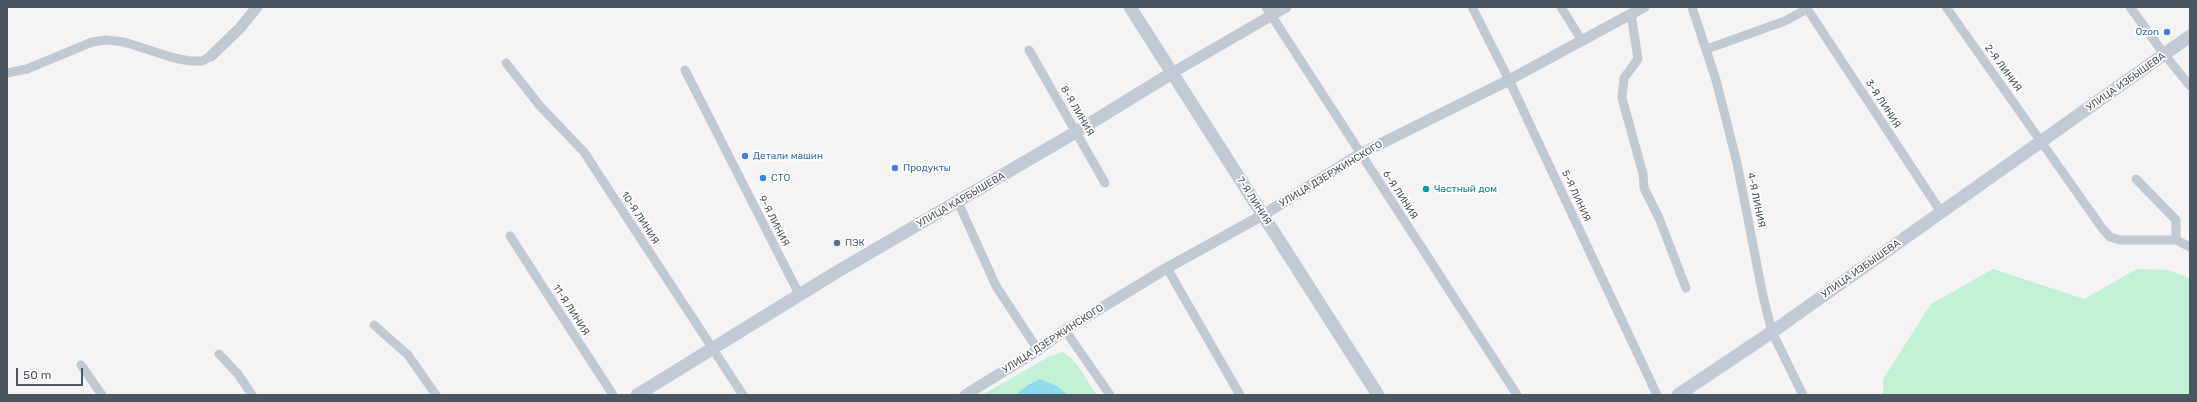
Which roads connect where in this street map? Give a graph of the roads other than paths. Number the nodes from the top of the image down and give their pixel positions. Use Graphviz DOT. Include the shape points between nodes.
graph roads {
  1 [pos="257,7"];
  2 [pos="1130,7"];
  3 [pos="1286,7"];
  4 [pos="1472,7"];
  5 [pos="1561,7"];
  6 [pos="1644,7"];
  7 [pos="1692,7"];
  8 [pos="1946,7"];
  9 [pos="2130,7"];
  10 [pos="1807,8"];
  11 [pos="1269,11"];
  12 [pos="1631,14"];
  13 [pos="2190,36"];
  14 [pos="1582,40"];
  15 [pos="1707,49"];
  16 [pos="1029,50"];
  17 [pos="2164,54"];
  18 [pos="211,56"];
  19 [pos="506,63"];
  20 [pos="685,70"];
  21 [pos="7,73"];
  22 [pos="1172,73"];
  23 [pos="1509,80"];
  24 [pos="2190,86"];
  25 [pos="1076,132"];
  26 [pos="2042,141"];
  27 [pos="1360,154"];
  28 [pos="2136,179"];
  29 [pos="1105,183"];
  30 [pos="958,202"];
  31 [pos="1941,212"];
  32 [pos="1263,214"];
  33 [pos="510,236"];
  34 [pos="2176,240"];
  35 [pos="2190,248"];
  36 [pos="1167,268"];
  37 [pos="1686,288"];
  38 [pos="800,296"];
  39 [pos="374,325"];
  40 [pos="1065,330"];
  41 [pos="1772,332"];
  42 [pos="713,349"];
  43 [pos="1038,350"];
  44 [pos="219,354"];
  45 [pos="81,365"];
  46 [pos="642,394"];
  47 [pos="102,395"];
  48 [pos="252,395"];
  49 [pos="436,395"];
  50 [pos="613,395"];
  51 [pos="743,395"];
  52 [pos="965,395"];
  53 [pos="1110,395"];
  54 [pos="1240,395"];
  55 [pos="1378,395"];
  56 [pos="1517,395"];
  57 [pos="1656,395"];
  58 [pos="1678,395"];
  59 [pos="1803,395"];
  1 -- 18 [label="street"];
  2 -- 22 [label="main road, 7-Я ЛИНИЯ"];
  3 -- 11 [label="street, УЛИЦА КАРБЫШЕВА"];
  4 -- 23 [label="street, 5-Я ЛИНИЯ"];
  5 -- 14 [label="street"];
  6 -- 12 [label="street, УЛИЦА ДЗЕРЖИНСКОГО"];
  7 -- 15 [label="street, 4-Я ЛИНИЯ"];
  8 -- 26 [label="street, 2-Я ЛИНИЯ"];
  9 -- 17 [label="street"];
  10 -- 15 [label="street" via="1785,20"];
  10 -- 31 [label="street, 3-Я ЛИНИЯ"];
  11 -- 22 [label="street, УЛИЦА КАРБЫШЕВА"];
  11 -- 27 [label="street, 6-Я ЛИНИЯ"];
  12 -- 14 [label="street, УЛИЦА ДЗЕРЖИНСКОГО"];
  12 -- 37 [label="street" via="1638,59 1624,78 1622,98 1643,174 1644,188 1659,218"];
  13 -- 17 [label="main road, УЛИЦА ИЗБЫШЕВА"];
  14 -- 23 [label="street, УЛИЦА ДЗЕРЖИНСКОГО"];
  15 -- 41 [label="street, 4-Я ЛИНИЯ" via="1737,163"];
  16 -- 25 [label="street, 8-Я ЛИНИЯ"];
  17 -- 24 [label="street"];
  17 -- 26 [label="main road, УЛИЦА ИЗБЫШЕВА"];
  18 -- 21 [label="street" via="202,61 190,61 124,42 106,40 92,42 27,69"];
  19 -- 42 [label="street, 10-Я ЛИНИЯ" via="544,111 584,152"];
  20 -- 38 [label="street, 9-Я ЛИНИЯ"];
  22 -- 25 [label="main road, УЛИЦА КАРБЫШЕВА"];
  22 -- 32 [label="main road, 7-Я ЛИНИЯ"];
  23 -- 27 [label="street, УЛИЦА ДЗЕРЖИНСКОГО"];
  23 -- 57 [label="street, 5-Я ЛИНИЯ"];
  25 -- 29 [label="street, 8-Я ЛИНИЯ"];
  25 -- 30 [label="main road, УЛИЦА КАРБЫШЕВА"];
  26 -- 31 [label="main road, УЛИЦА ИЗБЫШЕВА"];
  26 -- 34 [label="street" via="2110,237 2120,240"];
  27 -- 32 [label="street, УЛИЦА ДЗЕРЖИНСКОГО"];
  27 -- 56 [label="street, 6-Я ЛИНИЯ"];
  28 -- 34 [label="street" via="2176,220"];
  30 -- 38 [label="main road, УЛИЦА КАРБЫШЕВА"];
  30 -- 43 [label="street" via="996,286"];
  31 -- 41 [label="main road, УЛИЦА ИЗБЫШЕВА"];
  32 -- 36 [label="street, УЛИЦА ДЗЕРЖИНСКОГО"];
  32 -- 55 [label="main road, 7-Я ЛИНИЯ"];
  33 -- 50 [label="street, 11-Я ЛИНИЯ"];
  34 -- 35 [label="street"];
  36 -- 40 [label="street, УЛИЦА ДЗЕРЖИНСКОГО"];
  36 -- 54 [label="street"];
  38 -- 42 [label="main road, УЛИЦА КАРБЫШЕВА"];
  39 -- 49 [label="street" via="408,355"];
  40 -- 43 [label="street, УЛИЦА ДЗЕРЖИНСКОГО"];
  40 -- 53 [label="street"];
  41 -- 58 [label="main road, УЛИЦА ИЗБЫШЕВА"];
  41 -- 59 [label="street, 4-Я ЛИНИЯ"];
  42 -- 46 [label="main road, УЛИЦА КАРБЫШЕВА"];
  42 -- 51 [label="street, 10-Я ЛИНИЯ"];
  43 -- 52 [label="street, УЛИЦА ДЗЕРЖИНСКОГО"];
  44 -- 48 [label="street" via="238,374"];
  45 -- 47 [label="street"];
}
